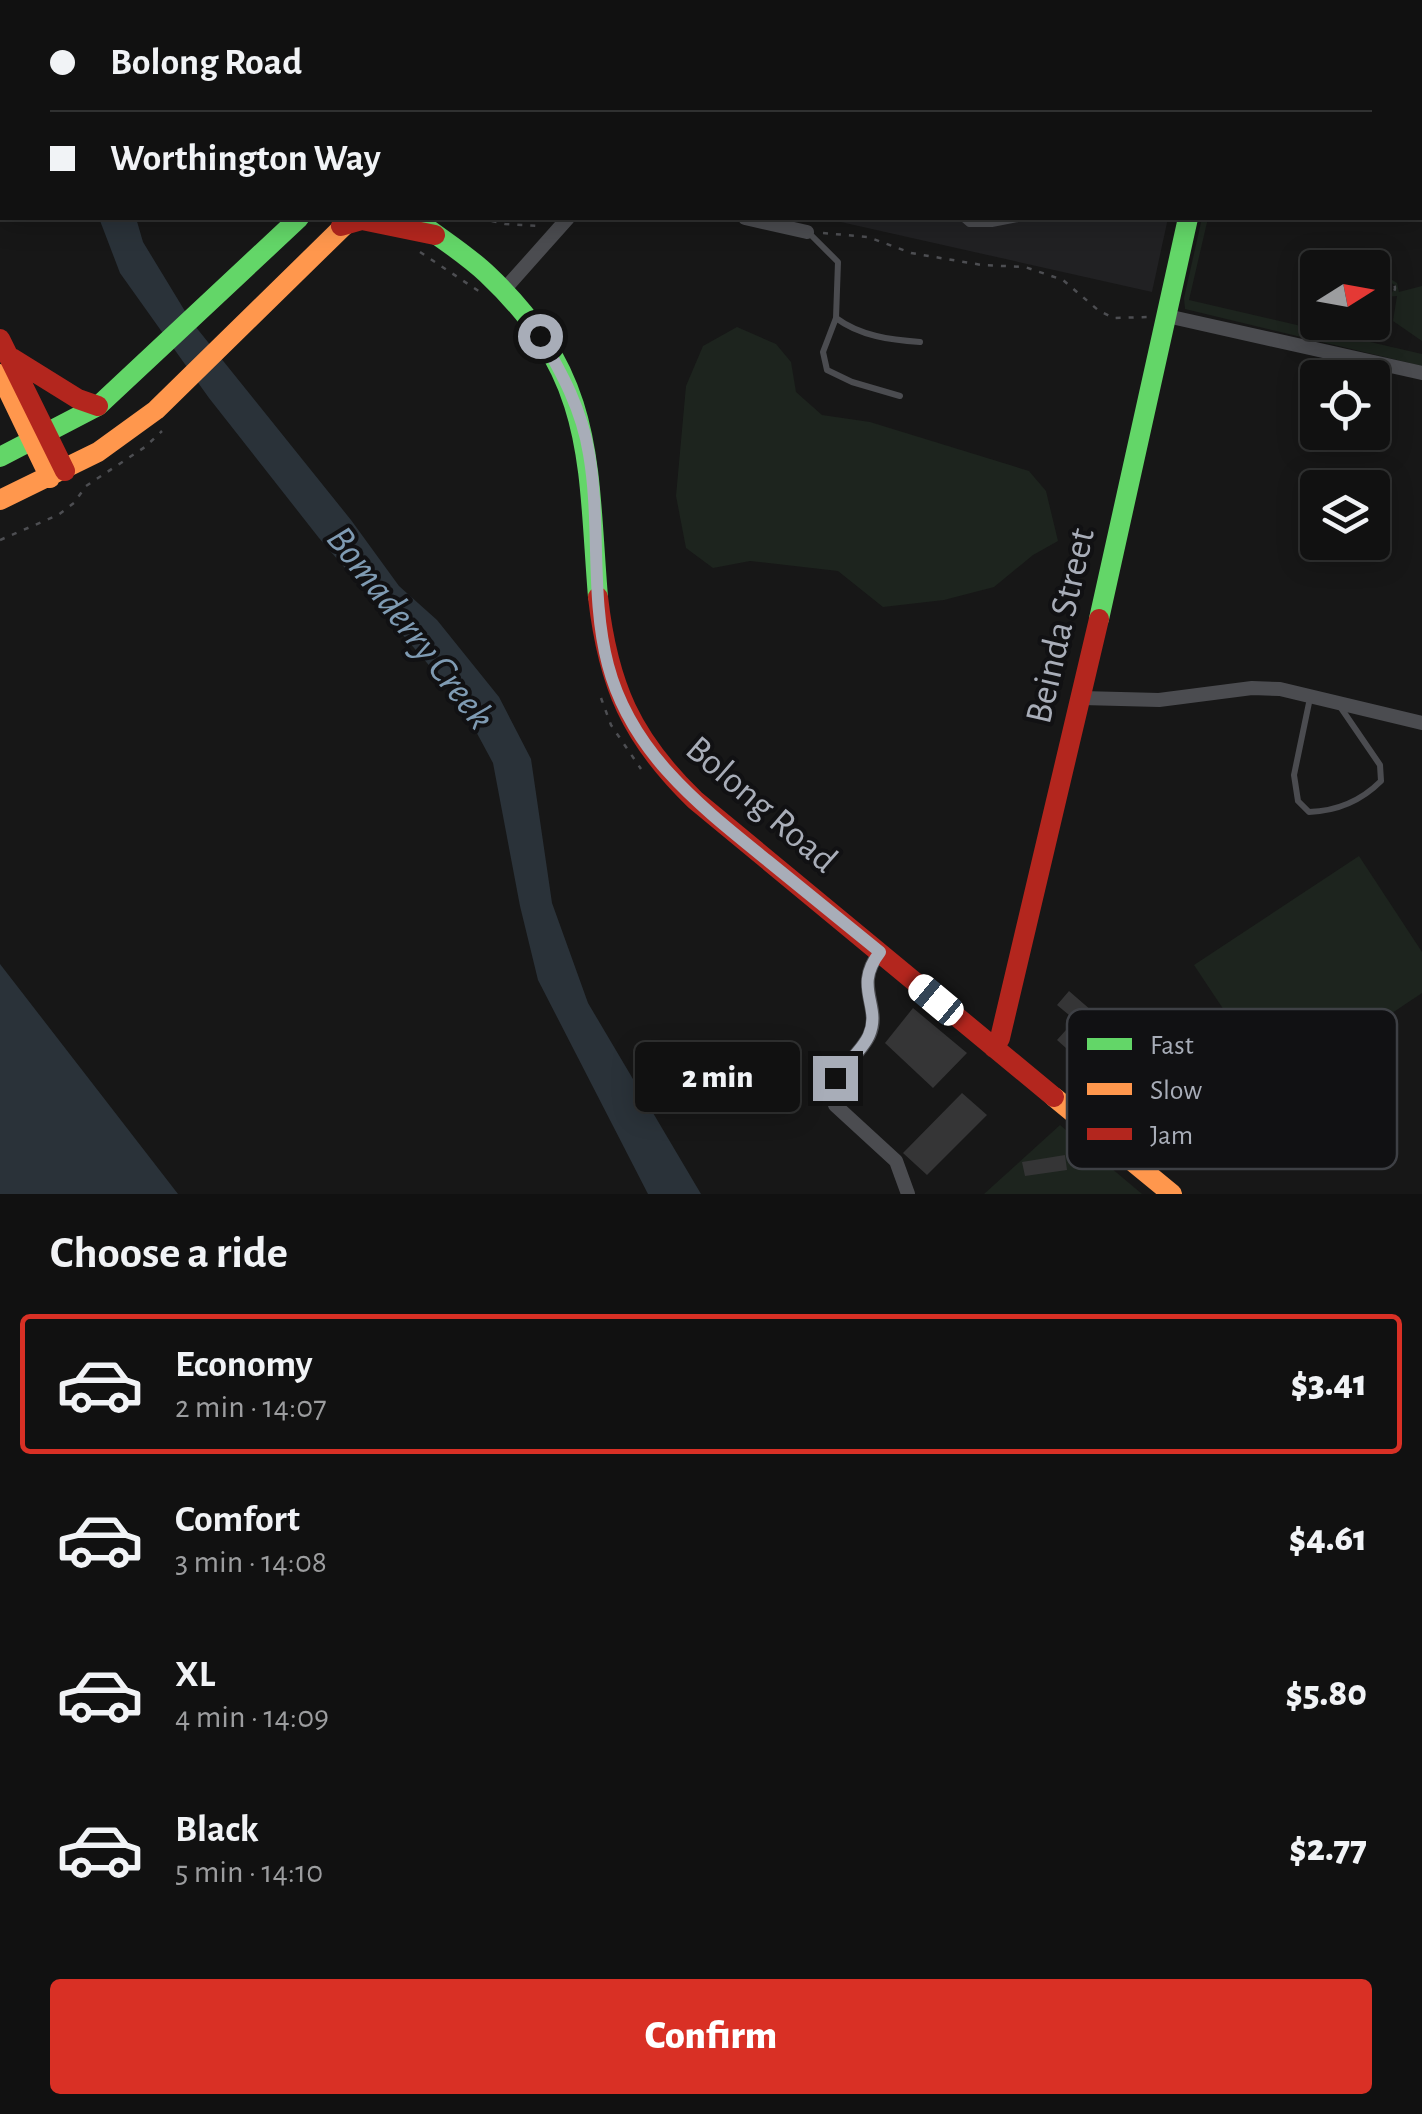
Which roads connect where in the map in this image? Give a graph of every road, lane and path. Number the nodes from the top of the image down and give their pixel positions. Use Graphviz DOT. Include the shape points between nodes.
graph roads {
  1 [pos="297,220"];
  2 [pos="492,220"];
  3 [pos="566,220"];
  4 [pos="754,220"];
  5 [pos="964,220"];
  6 [pos="1013,220"];
  7 [pos="1188,220"];
  8 [pos="346,222"];
  9 [pos="557,230"];
  10 [pos="439,232"];
  11 [pos="807,232"];
  12 [pos="411,248"];
  13 [pos="495,294"];
  14 [pos="1167,316"];
  15 [pos="836,318"];
  16 [pos="920,342"];
  17 [pos="4,357"];
  18 [pos="1422,374"];
  19 [pos="900,396"];
  20 [pos="98,406"];
  21 [pos="170,422"];
  22 [pos="40,438"];
  23 [pos="0,457"];
  24 [pos="57,474"];
  25 [pos="0,500"];
  26 [pos="0,543"];
  27 [pos="600,690"];
  28 [pos="1310,695"];
  29 [pos="1082,698"];
  30 [pos="1338,703"];
  31 [pos="1422,723"];
  32 [pos="650,778"];
  33 [pos="880,952"];
  34 [pos="994,1048"];
  35 [pos="1067,1108"];
  36 [pos="1142,1169"];
  37 [pos="908,1194"];
  38 [pos="1172,1194"];
  1 -- 20 [label="main road"];
  2 -- 9 [label="path"];
  3 -- 9 [label="street"];
  4 -- 11 [label="street"];
  5 -- 6 [label="lane"];
  7 -- 14 [label="main road, Beinda Street"];
  8 -- 10 [label="main road"];
  8 -- 24 [label="main road" via="183,386 98,452"];
  9 -- 13 [label="street"];
  10 -- 13 [label="main road, Bolong Road"];
  11 -- 14 [label="path" via="1025,267 1063,280 1113,318"];
  11 -- 15 [label="lane" via="838,262"];
  12 -- 13 [label="path"];
  13 -- 33 [label="main road, Bolong Road" via="524,313 561,371 584,431 602,630 634,727 694,800"];
  14 -- 18 [label="street"];
  14 -- 29 [label="main road, Beinda Street"];
  15 -- 16 [label="lane" via="852,330"];
  15 -- 19 [label="lane" via="823,352 827,370"];
  17 -- 20 [label="main road"];
  17 -- 22 [label="main road"];
  20 -- 22 [label="main road"];
  21 -- 26 [label="path" via="58,515"];
  22 -- 23 [label="main road"];
  22 -- 24 [label="main road"];
  24 -- 25 [label="main road"];
  27 -- 32 [label="path" via="610,725"];
  28 -- 29 [label="street" via="1252,688 1159,700"];
  28 -- 30 [label="street"];
  28 -- 30 [label="lane" via="1294,776 1298,800 1309,812 1367,796 1381,781 1380,765"];
  29 -- 34 [label="main road, Beinda Street"];
  30 -- 31 [label="street"];
  33 -- 34 [label="main road, Bolong Road"];
  33 -- 37 [label="street" via="866,977 869,1036 830,1088 835,1105 896,1161"];
  34 -- 35 [label="main road, Bolong Road"];
  36 -- 38 [label="main road, Bolong Road"];
}
